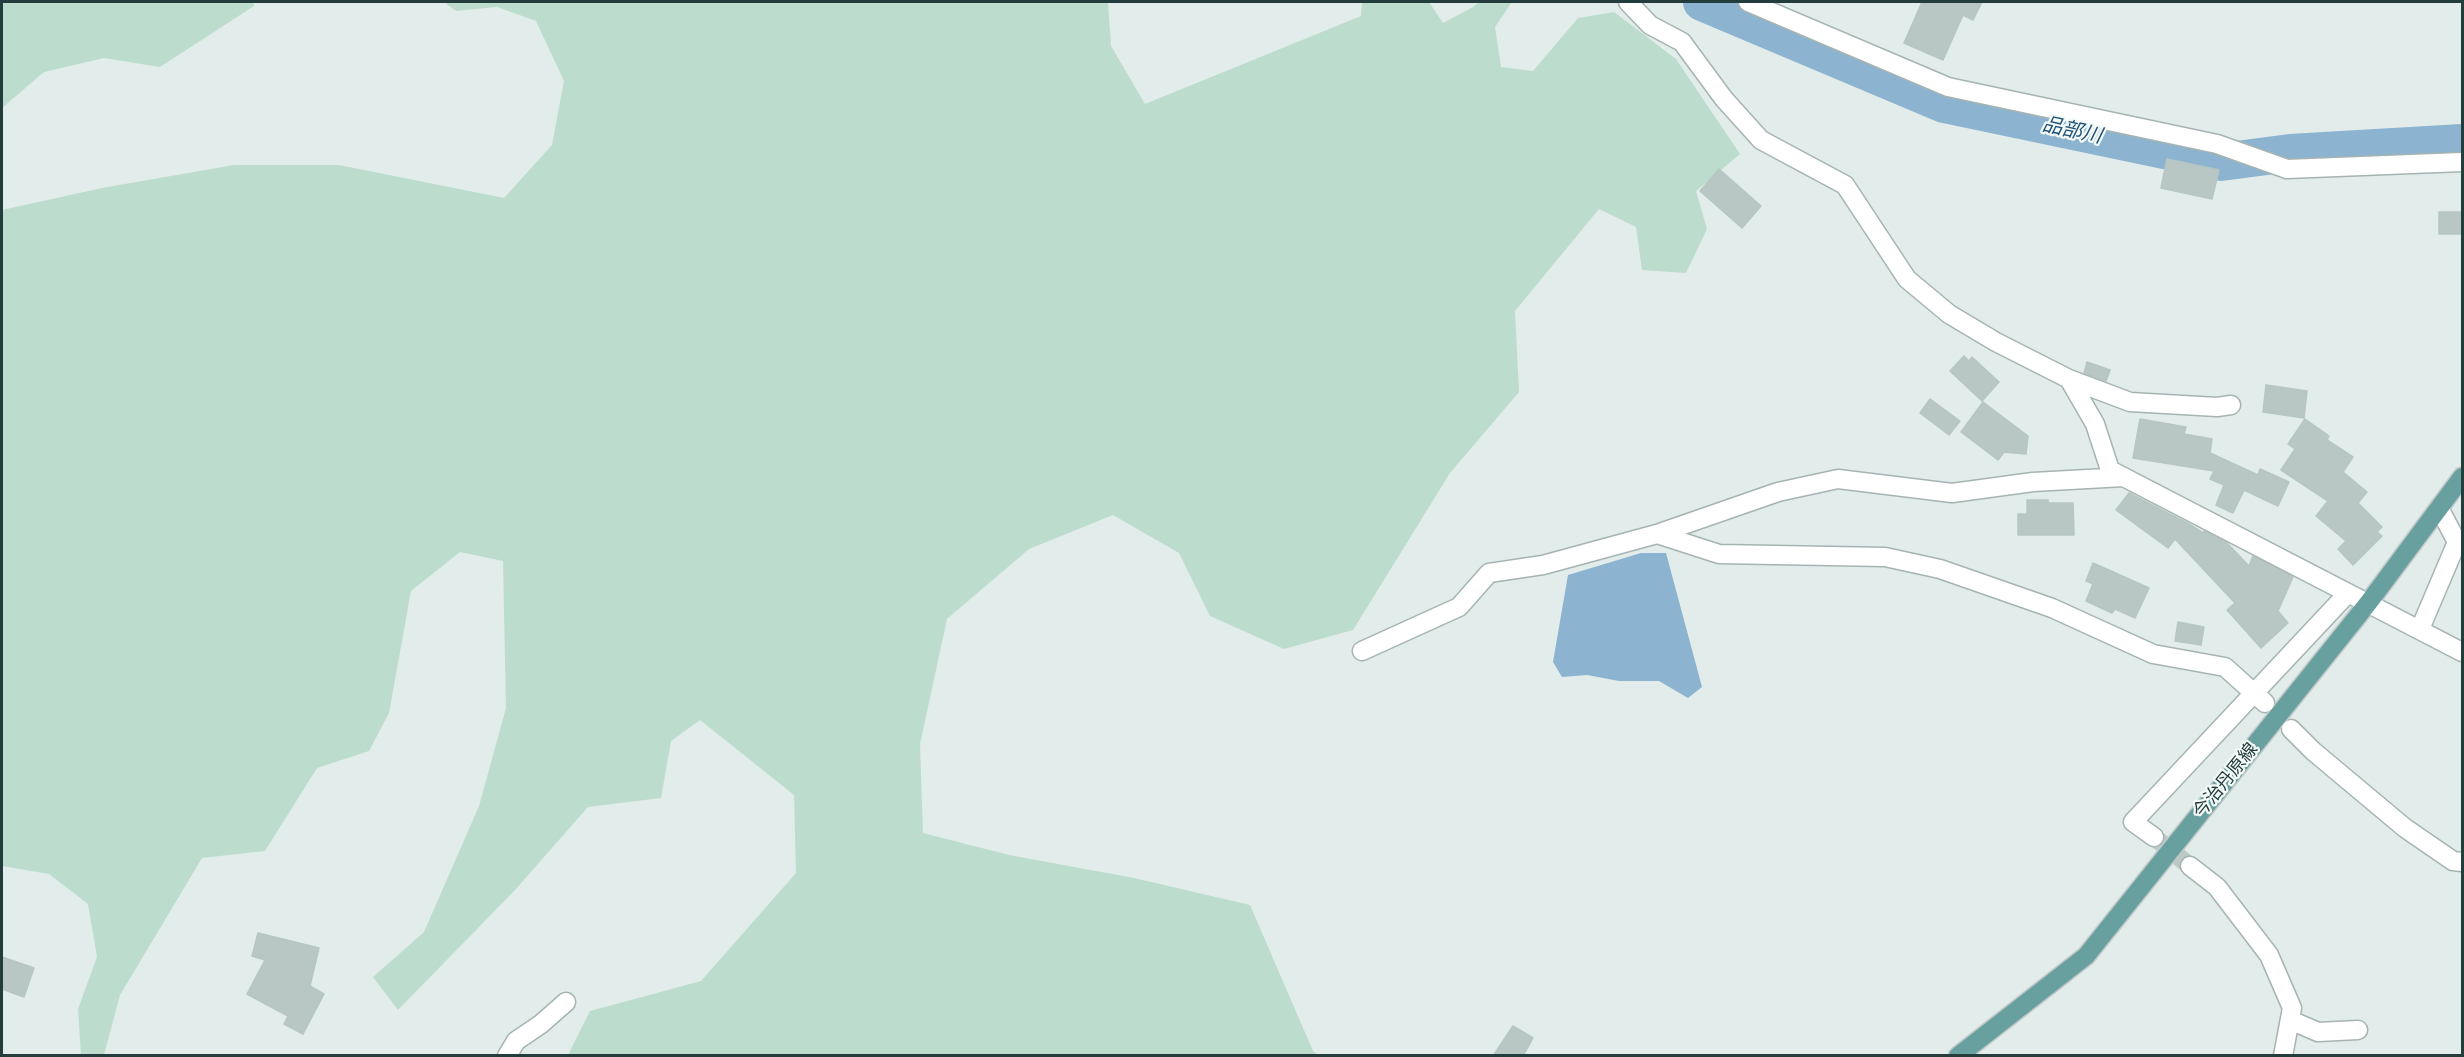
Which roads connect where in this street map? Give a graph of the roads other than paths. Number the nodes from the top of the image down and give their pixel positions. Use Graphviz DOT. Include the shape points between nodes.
graph roads {
  1 [pos="1628,2"];
  2 [pos="1748,2"];
  3 [pos="2463,162"];
  4 [pos="2069,379"];
  5 [pos="2231,405"];
  6 [pos="2124,477"];
  7 [pos="2463,477"];
  8 [pos="2439,508"];
  9 [pos="1657,534"];
  10 [pos="2348,593"];
  11 [pos="2369,602"];
  12 [pos="2420,629"];
  13 [pos="1362,651"];
  14 [pos="2463,651"];
  15 [pos="2259,697"];
  16 [pos="2291,729"];
  17 [pos="2154,837"];
  18 [pos="2463,862"];
  19 [pos="2190,866"];
  20 [pos="566,1002"];
  21 [pos="2290,1020"];
  22 [pos="2358,1030"];
  23 [pos="507,1056"];
  24 [pos="1958,1056"];
  25 [pos="2283,1056"];
  1 -- 4 [label="street" via="1650,25 1682,42 1724,99 1761,140 1845,185 1907,279 1949,314"];
  2 -- 3 [label="street" via="1948,87 2217,144 2287,169"];
  4 -- 5 [label="street" via="2130,402"];
  4 -- 6 [label="street" via="2095,424 2110,470"];
  6 -- 9 [label="street" via="1952,493 1838,479 1778,492"];
  6 -- 10 [label="street"];
  7 -- 8 [label="main road, 今治丹原線"];
  8 -- 11 [label="main road, 今治丹原線"];
  8 -- 12 [label="street" via="2457,542"];
  9 -- 13 [label="street" via="1543,565 1489,573 1459,607"];
  9 -- 15 [label="street" via="1719,554 1885,557 1940,569 2052,608 2153,654 2225,667"];
  10 -- 11 [label="street"];
  10 -- 15 [label="street"];
  11 -- 12 [label="street"];
  11 -- 24 [label="main road, 今治丹原線" via="2086,956"];
  12 -- 14 [label="street"];
  15 -- 17 [label="street" via="2133,822"];
  16 -- 18 [label="street" via="2405,828 2453,861"];
  19 -- 21 [label="street" via="2217,887 2269,955 2292,1008"];
  20 -- 23 [label="street" via="516,1041"];
  21 -- 22 [label="street" via="2318,1032"];
  21 -- 25 [label="street"];
}
